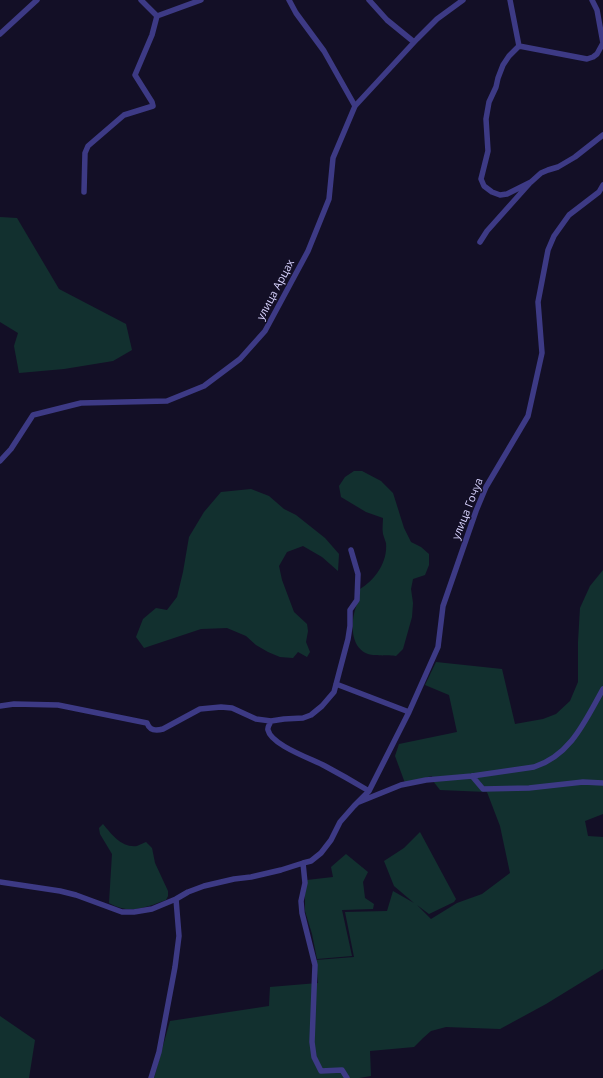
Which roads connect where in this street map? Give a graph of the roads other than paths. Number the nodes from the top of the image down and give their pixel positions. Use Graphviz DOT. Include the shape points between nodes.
graph roads {
  1 [pos="37,0"];
  2 [pos="141,0"];
  3 [pos="201,0"];
  4 [pos="289,0"];
  5 [pos="369,0"];
  6 [pos="463,0"];
  7 [pos="510,0"];
  8 [pos="592,0"];
  9 [pos="157,16"];
  10 [pos="0,34"];
  11 [pos="414,42"];
  12 [pos="519,46"];
  13 [pos="602,46"];
  14 [pos="355,106"];
  15 [pos="603,135"];
  16 [pos="531,182"];
  17 [pos="603,185"];
  18 [pos="84,192"];
  19 [pos="480,242"];
  20 [pos="0,461"];
  21 [pos="351,550"];
  22 [pos="336,684"];
  23 [pos="603,689"];
  24 [pos="0,706"];
  25 [pos="409,712"];
  26 [pos="271,721"];
  27 [pos="472,776"];
  28 [pos="603,783"];
  29 [pos="369,791"];
  30 [pos="357,803"];
  31 [pos="303,863"];
  32 [pos="0,882"];
  33 [pos="176,899"];
  34 [pos="151,1078"];
  35 [pos="348,1078"];
  1 -- 10 [label="street"];
  2 -- 9 [label="street"];
  3 -- 9 [label="street"];
  4 -- 14 [label="street" via="324,51"];
  5 -- 11 [label="street" via="386,20"];
  6 -- 11 [label="street, улица Арцах" via="437,19"];
  7 -- 12 [label="street"];
  8 -- 13 [label="street" via="597,10"];
  9 -- 18 [label="street" via="135,75 153,106 124,115 88,146 85,154"];
  11 -- 14 [label="street, улица Арцах"];
  12 -- 13 [label="street" via="587,59 597,54"];
  12 -- 16 [label="street" via="503,65 489,102 486,119 488,151 481,179 484,186 500,195"];
  14 -- 20 [label="street, улица Арцах" via="333,158 329,199 308,251 265,331 240,359 204,386 167,401 81,403 33,415"];
  15 -- 16 [label="street" via="575,157 541,173"];
  16 -- 19 [label="street"];
  17 -- 25 [label="street, улица Гочуа" via="599,192 569,215 554,236 548,250 538,302 542,353 528,416 486,487 476,511 443,606 438,647"];
  21 -- 22 [label="street" via="358,574 357,600 350,610 350,626"];
  22 -- 25 [label="street"];
  22 -- 26 [label="street" via="334,692 312,715"];
  23 -- 27 [label="street" via="582,727 564,750 554,758 534,767"];
  24 -- 26 [label="street" via="58,705 147,723 152,730 158,731 200,710 221,707 232,708 256,719"];
  25 -- 29 [label="street, улица Гочуа"];
  26 -- 29 [label="street" via="268,729 277,741"];
  27 -- 28 [label="street" via="483,789"];
  27 -- 30 [label="street" via="408,784"];
  29 -- 30 [label="street, улица Гочуа"];
  30 -- 31 [label="street, улица Гочуа" via="340,822 321,853 312,861"];
  31 -- 33 [label="street, улица Гочуа" via="204,886"];
  31 -- 35 [label="street" via="305,883 301,901 302,913 315,965 312,1042 314,1057 321,1071 342,1070"];
  32 -- 33 [label="street, улица Гочуа" via="60,891 122,912 152,909"];
  33 -- 34 [label="street" via="179,936 159,1052"];
}
